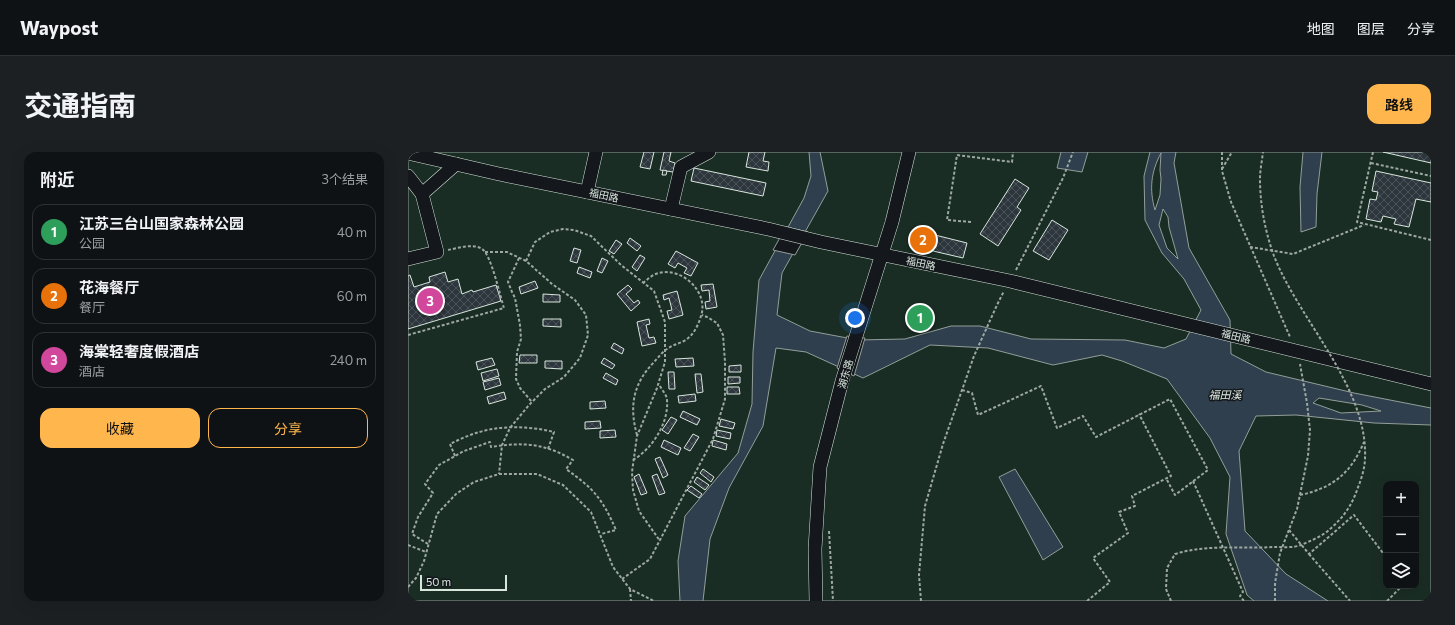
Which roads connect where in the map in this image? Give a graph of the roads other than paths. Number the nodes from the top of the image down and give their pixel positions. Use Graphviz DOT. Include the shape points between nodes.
graph roads {
  1 [pos="596,152"];
  2 [pos="709,152"];
  3 [pos="909,152"];
  4 [pos="408,153"];
  5 [pos="692,156"];
  6 [pos="456,164"];
  7 [pos="408,176"];
  8 [pos="587,192"];
  9 [pos="422,194"];
  10 [pos="671,209"];
  11 [pos="881,255"];
  12 [pos="408,259"];
  13 [pos="1431,384"];
  14 [pos="816,601"];
  1 -- 8 [label="street"];
  2 -- 5 [label="street"];
  3 -- 11 [label="street, 湖东路"];
  4 -- 6 [label="street, 福田路"];
  5 -- 10 [label="street" via="681,167"];
  6 -- 8 [label="street, 福田路"];
  6 -- 9 [label="street"];
  7 -- 9 [label="street"];
  8 -- 10 [label="street, 福田路"];
  9 -- 12 [label="street" via="437,252"];
  10 -- 11 [label="street, 福田路"];
  11 -- 13 [label="street, 福田路" via="1010,281"];
  11 -- 14 [label="street, 湖东路" via="842,382 820,466 815,550"];
}
